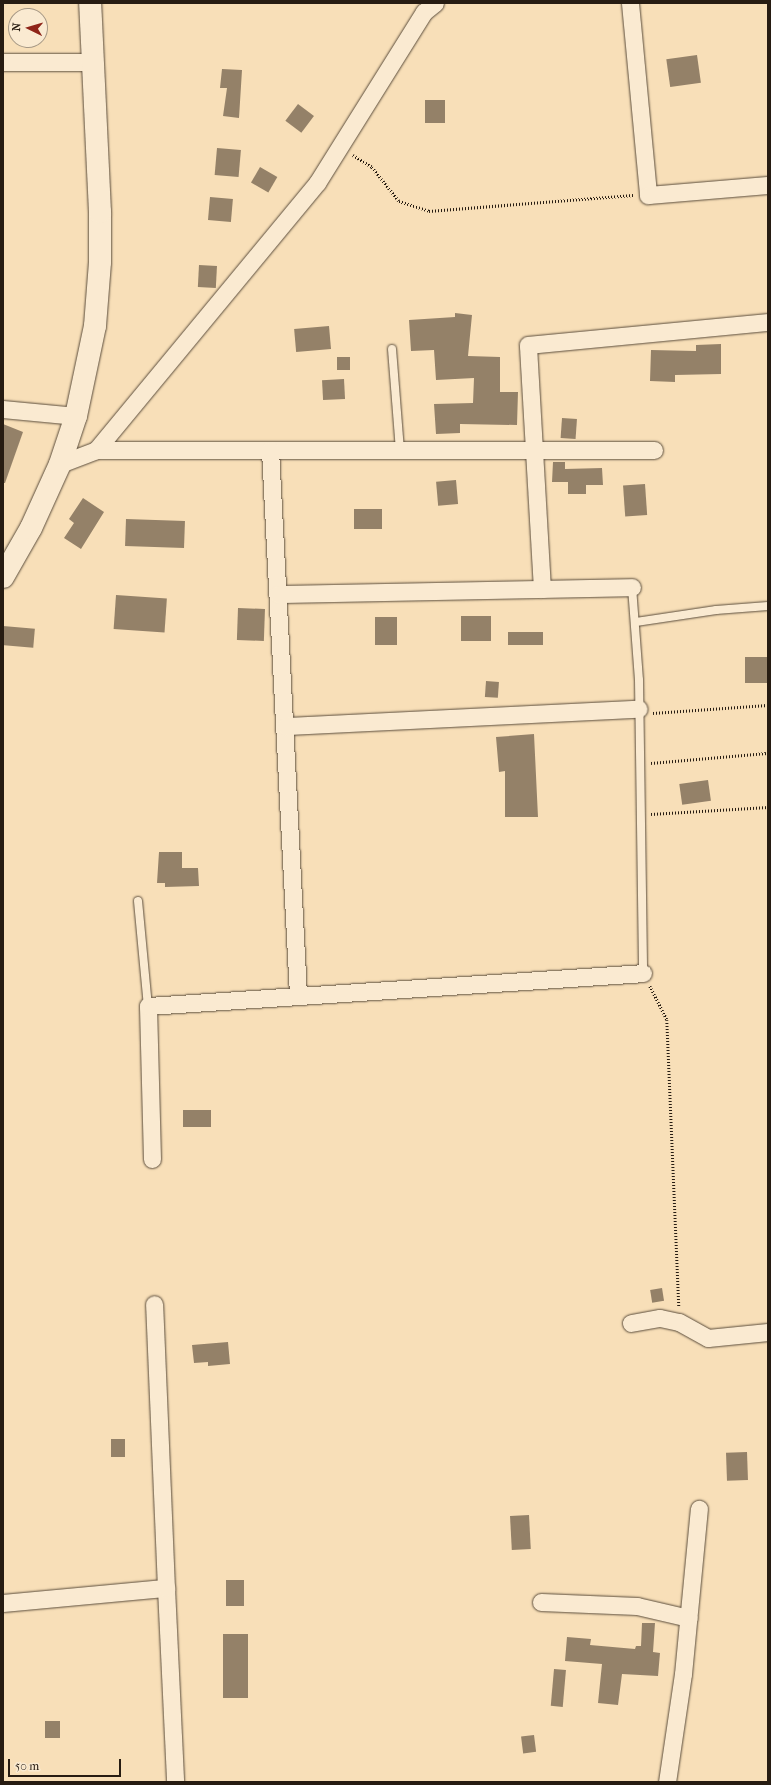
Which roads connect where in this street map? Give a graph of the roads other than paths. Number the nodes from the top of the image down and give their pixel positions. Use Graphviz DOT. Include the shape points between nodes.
graph roads {
  1 [pos="90,3"];
  2 [pos="435,3"];
  3 [pos="630,3"];
  4 [pos="3,62"];
  5 [pos="93,62"];
  6 [pos="768,185"];
  7 [pos="768,322"];
  8 [pos="392,350"];
  9 [pos="3,409"];
  10 [pos="76,416"];
  11 [pos="96,450"];
  12 [pos="270,450"];
  13 [pos="400,450"];
  14 [pos="533,450"];
  15 [pos="654,450"];
  16 [pos="60,464"];
  17 [pos="3,577"];
  18 [pos="632,587"];
  19 [pos="542,589"];
  20 [pos="278,594"];
  21 [pos="768,606"];
  22 [pos="636,622"];
  23 [pos="639,711"];
  24 [pos="286,726"];
  25 [pos="138,901"];
  26 [pos="643,973"];
  27 [pos="298,996"];
  28 [pos="148,1006"];
  29 [pos="152,1159"];
  30 [pos="154,1304"];
  31 [pos="631,1323"];
  32 [pos="768,1332"];
  33 [pos="699,1509"];
  34 [pos="166,1588"];
  35 [pos="541,1602"];
  36 [pos="3,1603"];
  37 [pos="689,1618"];
  38 [pos="175,1782"];
  39 [pos="667,1782"];
  1 -- 5 [label="main road"];
  2 -- 11 [label="street" via="424,12 317,183"];
  3 -- 6 [label="street" via="648,195"];
  4 -- 5 [label="street"];
  5 -- 10 [label="main road" via="100,262 95,326"];
  7 -- 14 [label="street" via="528,345"];
  8 -- 13 [label="lane"];
  9 -- 10 [label="street"];
  10 -- 16 [label="main road"];
  11 -- 12 [label="street"];
  11 -- 16 [label="street"];
  12 -- 13 [label="street"];
  12 -- 20 [label="street"];
  13 -- 14 [label="street"];
  14 -- 15 [label="street"];
  14 -- 19 [label="street"];
  16 -- 17 [label="main road" via="31,528"];
  18 -- 19 [label="street"];
  18 -- 22 [label="lane"];
  19 -- 20 [label="street"];
  20 -- 24 [label="street"];
  21 -- 22 [label="lane" via="716,610"];
  22 -- 23 [label="lane"];
  23 -- 24 [label="street"];
  23 -- 26 [label="lane"];
  24 -- 27 [label="street"];
  25 -- 28 [label="lane"];
  26 -- 27 [label="street"];
  27 -- 28 [label="street"];
  28 -- 29 [label="street"];
  30 -- 34 [label="street"];
  31 -- 32 [label="street" via="660,1318 679,1322 708,1338"];
  33 -- 37 [label="street"];
  34 -- 36 [label="street"];
  34 -- 38 [label="street"];
  35 -- 37 [label="street" via="637,1606"];
  37 -- 39 [label="street"];
}
